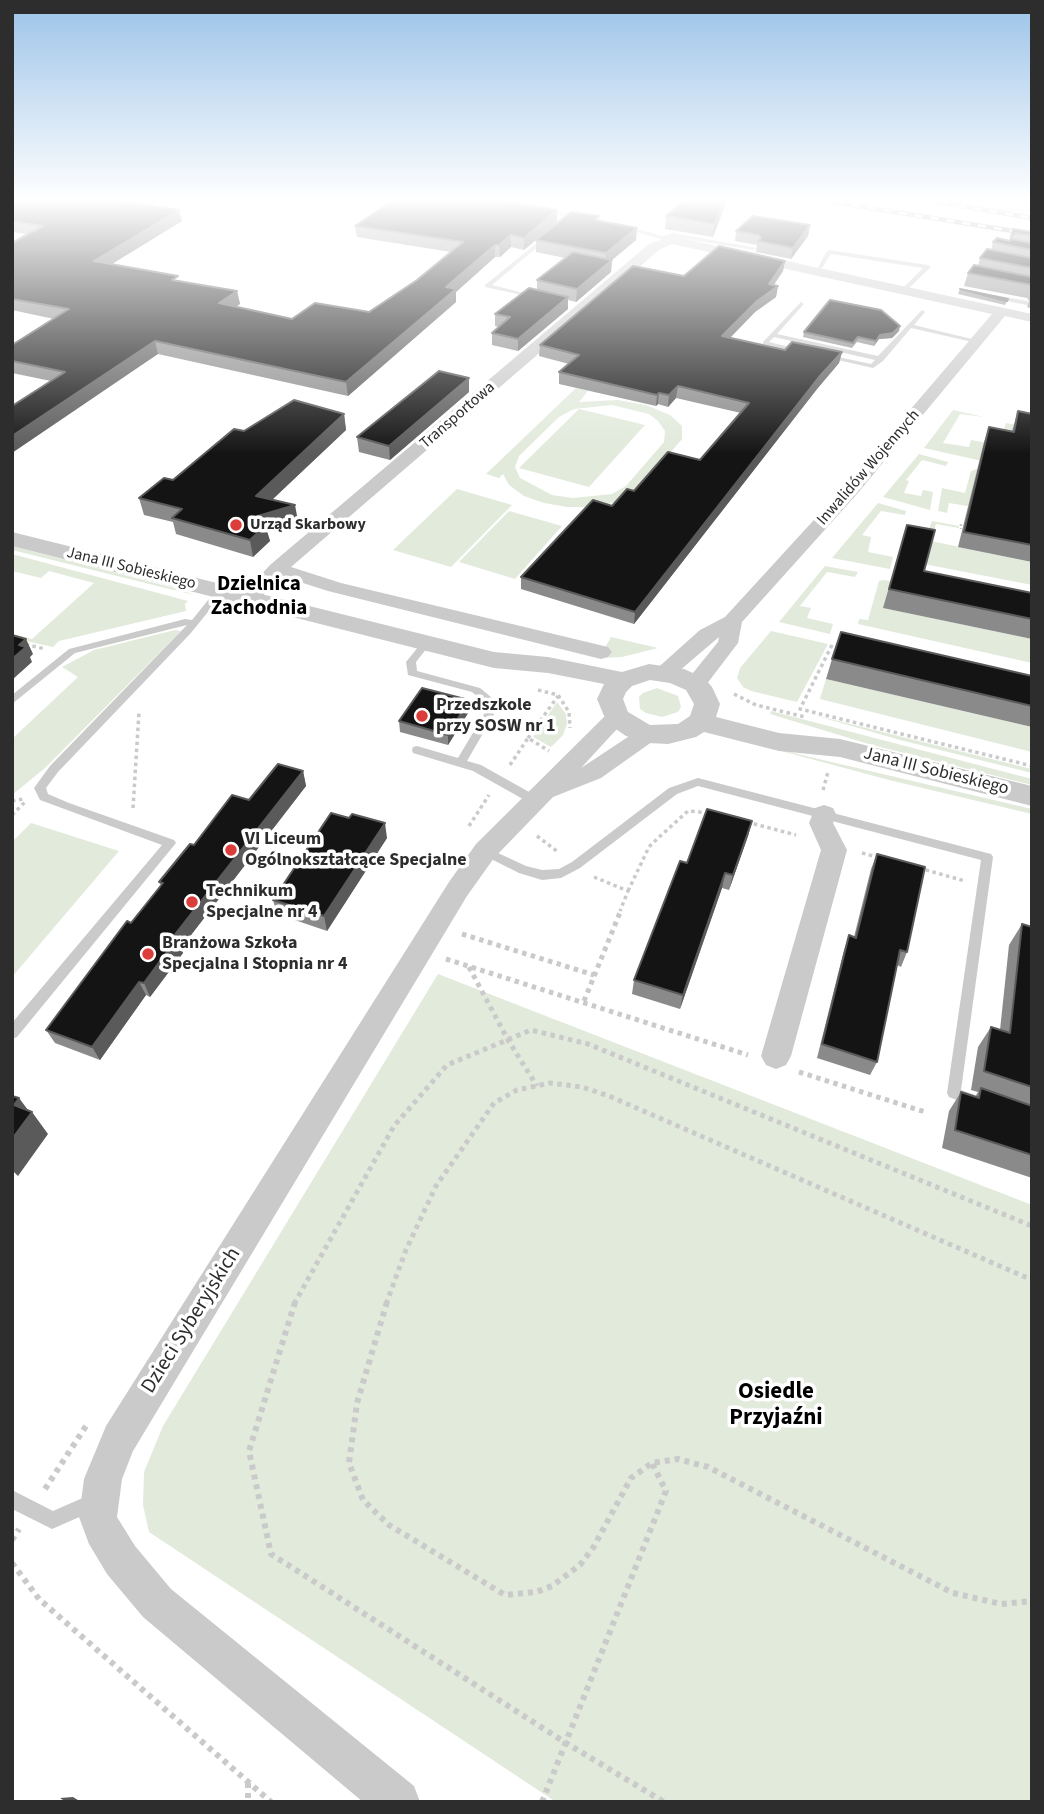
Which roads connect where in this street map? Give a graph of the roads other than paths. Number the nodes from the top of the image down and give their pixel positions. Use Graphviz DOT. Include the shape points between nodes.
graph roads {
  1 [pos="489,285"];
  2 [pos="604,285"];
  3 [pos="875,285"];
  4 [pos="910,285"];
  5 [pos="908,292"];
  6 [pos="987,295"];
  7 [pos="542,299"];
  8 [pos="801,304"];
  9 [pos="1030,307"];
  10 [pos="922,312"];
  11 [pos="1009,313"];
  12 [pos="909,326"];
  13 [pos="773,335"];
  14 [pos="977,341"];
  15 [pos="880,359"];
  16 [pos="12,539"];
  17 [pos="277,569"];
  18 [pos="220,591"];
  19 [pos="250,598"];
  20 [pos="732,621"];
  21 [pos="192,623"];
  22 [pos="426,643"];
  23 [pos="601,652"];
  24 [pos="664,672"];
  25 [pos="617,699"];
  26 [pos="12,701"];
  27 [pos="700,704"];
  28 [pos="648,733"];
  29 [pos="417,750"];
  30 [pos="461,762"];
  31 [pos="1032,796"];
  32 [pos="535,807"];
  33 [pos="824,814"];
  34 [pos="485,851"];
  35 [pos="12,1033"];
  36 [pos="774,1061"];
  37 [pos="980,1102"];
  38 [pos="12,1499"];
  39 [pos="100,1499"];
  40 [pos="398,1802"];
  1 -- 7 [label="lane"];
  2 -- 17 [label="street, Transportowa"];
  3 -- 5 [label="street"];
  4 -- 5 [label="lane"];
  5 -- 11 [label="street"];
  6 -- 9 [label="lane"];
  8 -- 13 [label="lane"];
  9 -- 11 [label="street"];
  10 -- 12 [label="lane"];
  11 -- 14 [label="street, Inwalidów Wojennych"];
  12 -- 14 [label="lane"];
  12 -- 15 [label="lane"];
  13 -- 15 [label="lane"];
  13 -- 15 [label="lane" via="765,343 873,366"];
  14 -- 20 [label="street, Inwalidów Wojennych"];
  16 -- 18 [label="street, Jana III Sobieskiego"];
  17 -- 19 [label="street, Transportowa"];
  17 -- 23 [label="street"];
  18 -- 19 [label="street, Jana III Sobieskiego"];
  18 -- 21 [label="lane"];
  19 -- 22 [label="street, Jana III Sobieskiego"];
  20 -- 24 [label="street, Inwalidów Wojennych" via="707,635"];
  20 -- 27 [label="street, Inwalidów Wojennych" via="728,643"];
  21 -- 26 [label="lane" via="72,651"];
  21 -- 35 [label="lane" via="40,788 44,797 170,843"];
  22 -- 25 [label="street, Jana III Sobieskiego"];
  22 -- 30 [label="lane" via="411,662 412,673 476,690 492,709"];
  24 -- 25 [label="street" via="635,675"];
  24 -- 27 [label="street"];
  25 -- 28 [label="street" via="635,730"];
  25 -- 32 [label="street, Dzieci Syberyjskich"];
  27 -- 28 [label="street" via="686,731"];
  27 -- 31 [label="street, Jana III Sobieskiego" via="779,742 840,748"];
  28 -- 32 [label="street, Dzieci Syberyjskich"];
  29 -- 30 [label="lane"];
  30 -- 32 [label="lane" via="500,780"];
  32 -- 34 [label="street, Dzieci Syberyjskich"];
  33 -- 34 [label="lane" via="690,783 561,873 523,870"];
  33 -- 36 [label="street" via="821,823 834,850"];
  33 -- 37 [label="lane" via="987,857 954,1093"];
  34 -- 39 [label="street, Dzieci Syberyjskich" via="119,1439"];
  38 -- 39 [label="lane" via="52,1520"];
  39 -- 40 [label="street, Dzieci Syberyjskich" via="98,1517 107,1539 157,1603"];
}
